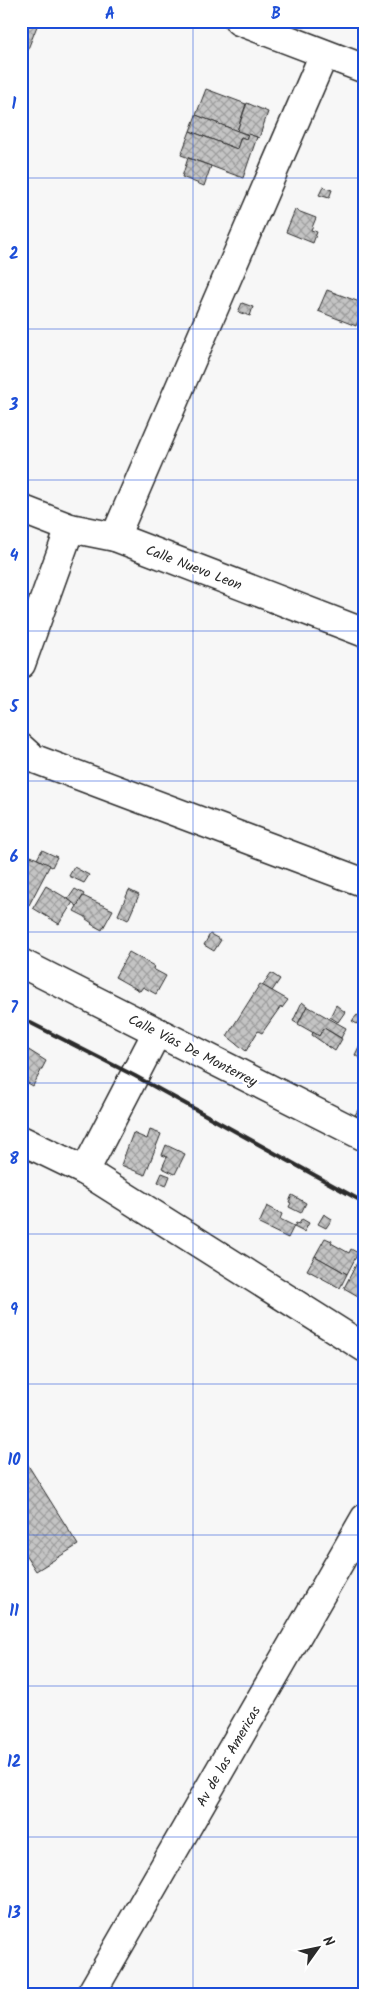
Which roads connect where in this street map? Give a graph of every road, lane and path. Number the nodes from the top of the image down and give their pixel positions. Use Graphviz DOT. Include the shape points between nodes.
graph roads {
  1 [pos="239,21"];
  2 [pos="324,54"];
  3 [pos="365,69"];
  4 [pos="21,509"];
  5 [pos="70,528"];
  6 [pos="115,537"];
  7 [pos="365,633"];
  8 [pos="21,664"];
  9 [pos="21,748"];
  10 [pos="365,883"];
  11 [pos="21,963"];
  12 [pos="157,1032"];
  13 [pos="365,1137"];
  14 [pos="21,1140"];
  15 [pos="85,1171"];
  16 [pos="365,1348"];
  17 [pos="365,1518"];
  18 [pos="91,1994"];
  1 -- 2 [label="street"];
  2 -- 3 [label="street"];
  2 -- 6 [label="street"];
  4 -- 5 [label="street, Calle Nuevo Leon"];
  5 -- 6 [label="street, Calle Nuevo Leon"];
  5 -- 8 [label="street"];
  6 -- 7 [label="street, Calle Nuevo Leon"];
  9 -- 10 [label="street" via="32,758"];
  11 -- 12 [label="street, Calle Vías De Monterrey"];
  12 -- 13 [label="street, Calle Vías De Monterrey"];
  12 -- 15 [label="street"];
  14 -- 15 [label="street"];
  15 -- 16 [label="street"];
  17 -- 18 [label="street, Av de las Americas"];
}
